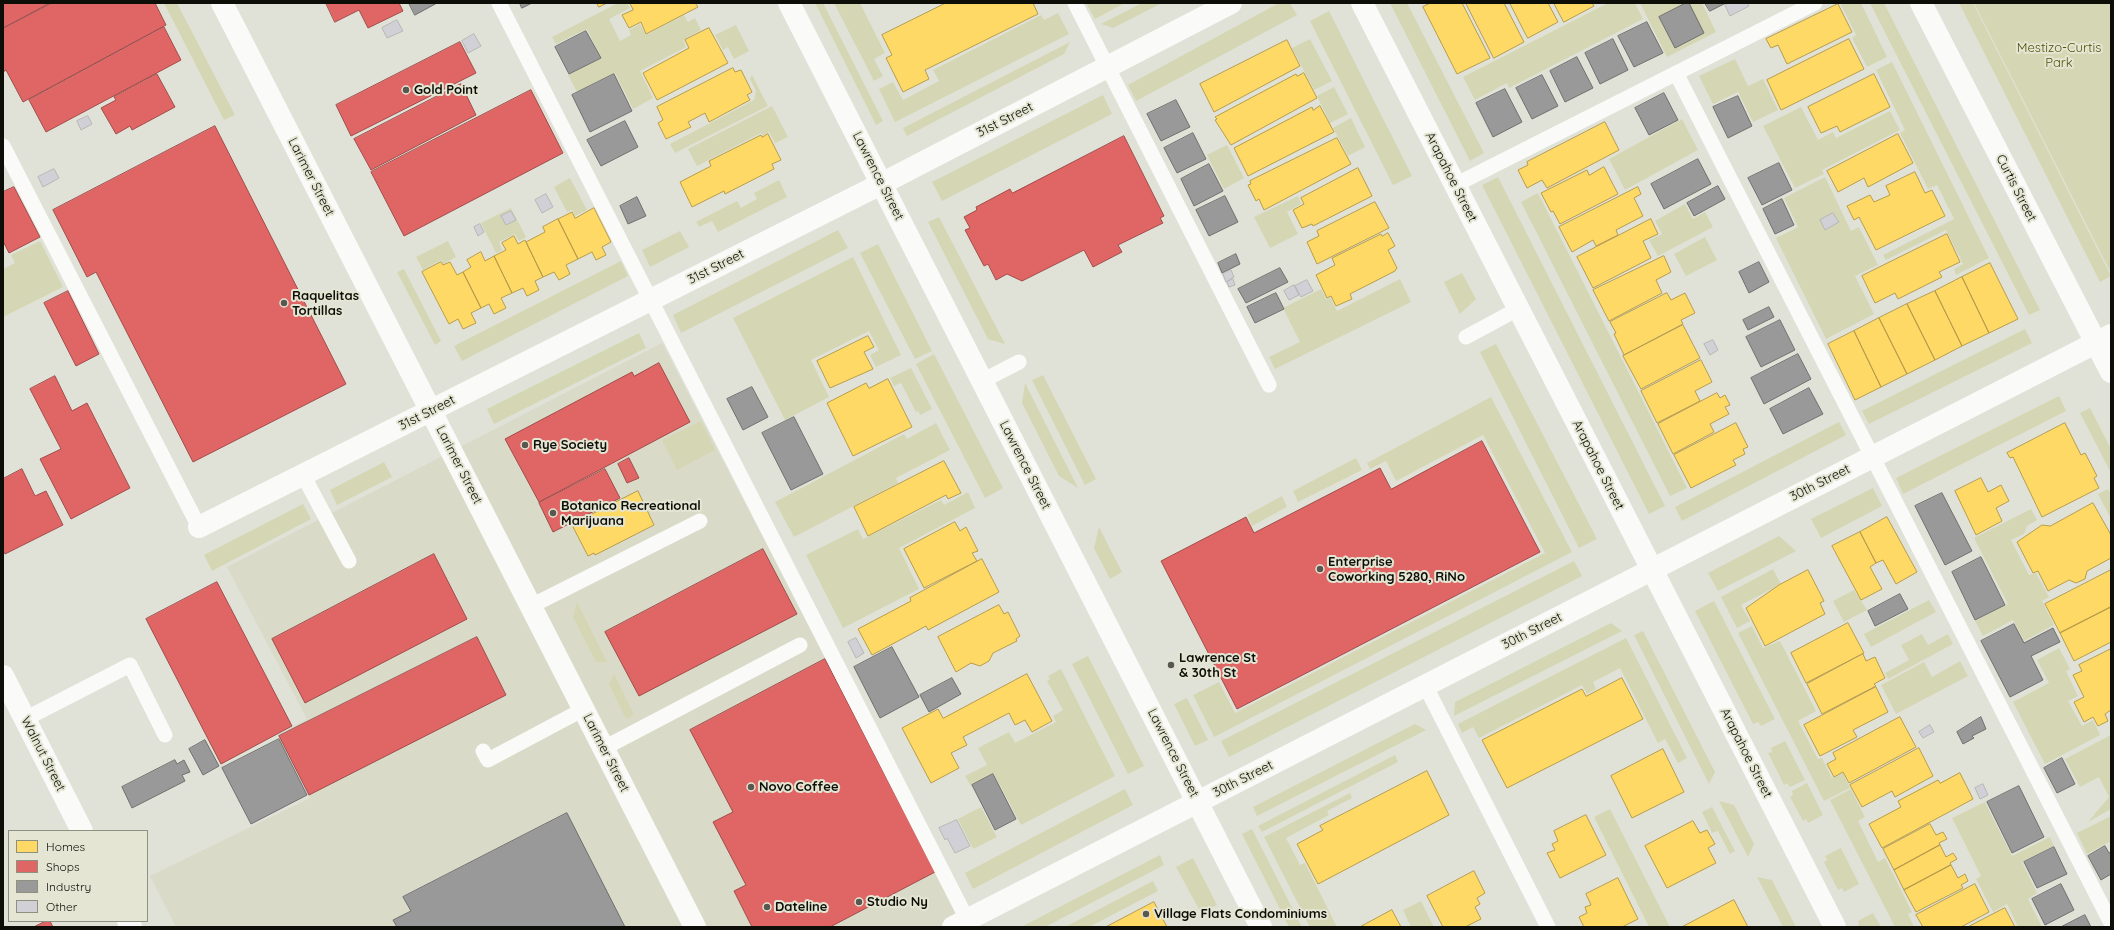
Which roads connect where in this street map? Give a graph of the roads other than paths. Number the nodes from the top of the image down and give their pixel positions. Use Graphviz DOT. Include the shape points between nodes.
graph roads {
  1 [pos="222,3"];
  2 [pos="499,3"];
  3 [pos="789,3"];
  4 [pos="1075,3"];
  5 [pos="1232,3"];
  6 [pos="1362,3"];
  7 [pos="1815,3"];
  8 [pos="1921,3"];
  9 [pos="1107,67"];
  10 [pos="1676,73"];
  11 [pos="3,146"];
  12 [pos="882,184"];
  13 [pos="1455,185"];
  14 [pos="650,300"];
  15 [pos="1518,309"];
  16 [pos="1466,337"];
  17 [pos="2103,339"];
  18 [pos="1019,362"];
  19 [pos="2111,372"];
  20 [pos="982,381"];
  21 [pos="1269,385"];
  22 [pos="431,411"];
  23 [pos="1872,457"];
  24 [pos="303,476"];
  25 [pos="700,521"];
  26 [pos="199,527"];
  27 [pos="349,561"];
  28 [pos="1652,570"];
  29 [pos="531,606"];
  30 [pos="800,645"];
  31 [pos="3,676"];
  32 [pos="1425,685"];
  33 [pos="584,709"];
  34 [pos="25,719"];
  35 [pos="165,735"];
  36 [pos="604,748"];
  37 [pos="483,751"];
  38 [pos="1198,802"];
  39 [pos="81,830"];
  40 [pos="2111,923"];
  41 [pos="964,924"];
  42 [pos="695,927"];
  43 [pos="1261,927"];
  44 [pos="1548,927"];
  45 [pos="1835,927"];
  1 -- 22 [label="street, Larimer Street"];
  2 -- 14 [label="lane"];
  3 -- 12 [label="street, Lawrence Street"];
  4 -- 9 [label="lane"];
  5 -- 9 [label="street, 31st Street"];
  6 -- 13 [label="street, Arapahoe Street"];
  7 -- 10 [label="lane"];
  8 -- 17 [label="street, Curtis Street"];
  9 -- 12 [label="street, 31st Street"];
  9 -- 21 [label="lane"];
  10 -- 13 [label="lane"];
  10 -- 23 [label="lane"];
  11 -- 26 [label="lane"];
  12 -- 14 [label="street, 31st Street"];
  12 -- 20 [label="street, Lawrence Street"];
  13 -- 15 [label="street, Arapahoe Street"];
  14 -- 22 [label="street, 31st Street"];
  14 -- 41 [label="lane"];
  15 -- 16 [label="lane"];
  15 -- 28 [label="street, Arapahoe Street"];
  17 -- 19 [label="street, Curtis Street"];
  17 -- 23 [label="street, 30th Street"];
  18 -- 20 [label="lane"];
  20 -- 38 [label="street, Lawrence Street"];
  22 -- 24 [label="street, 31st Street"];
  22 -- 29 [label="street, Larimer Street"];
  23 -- 28 [label="street, 30th Street"];
  23 -- 40 [label="lane"];
  24 -- 26 [label="street, 31st Street"];
  24 -- 27 [label="lane"];
  25 -- 29 [label="lane"];
  28 -- 32 [label="street, 30th Street"];
  28 -- 45 [label="street, Arapahoe Street"];
  29 -- 33 [label="street, Larimer Street"];
  30 -- 36 [label="lane"];
  31 -- 34 [label="street, Walnut Street"];
  32 -- 38 [label="street, 30th Street"];
  32 -- 44 [label="lane"];
  33 -- 36 [label="street, Larimer Street"];
  33 -- 37 [label="lane" via="488,760"];
  34 -- 35 [label="lane" via="130,665"];
  34 -- 39 [label="street, Walnut Street"];
  36 -- 42 [label="street, Larimer Street"];
  38 -- 41 [label="street, 30th Street"];
  38 -- 43 [label="street, Lawrence Street"];
}
